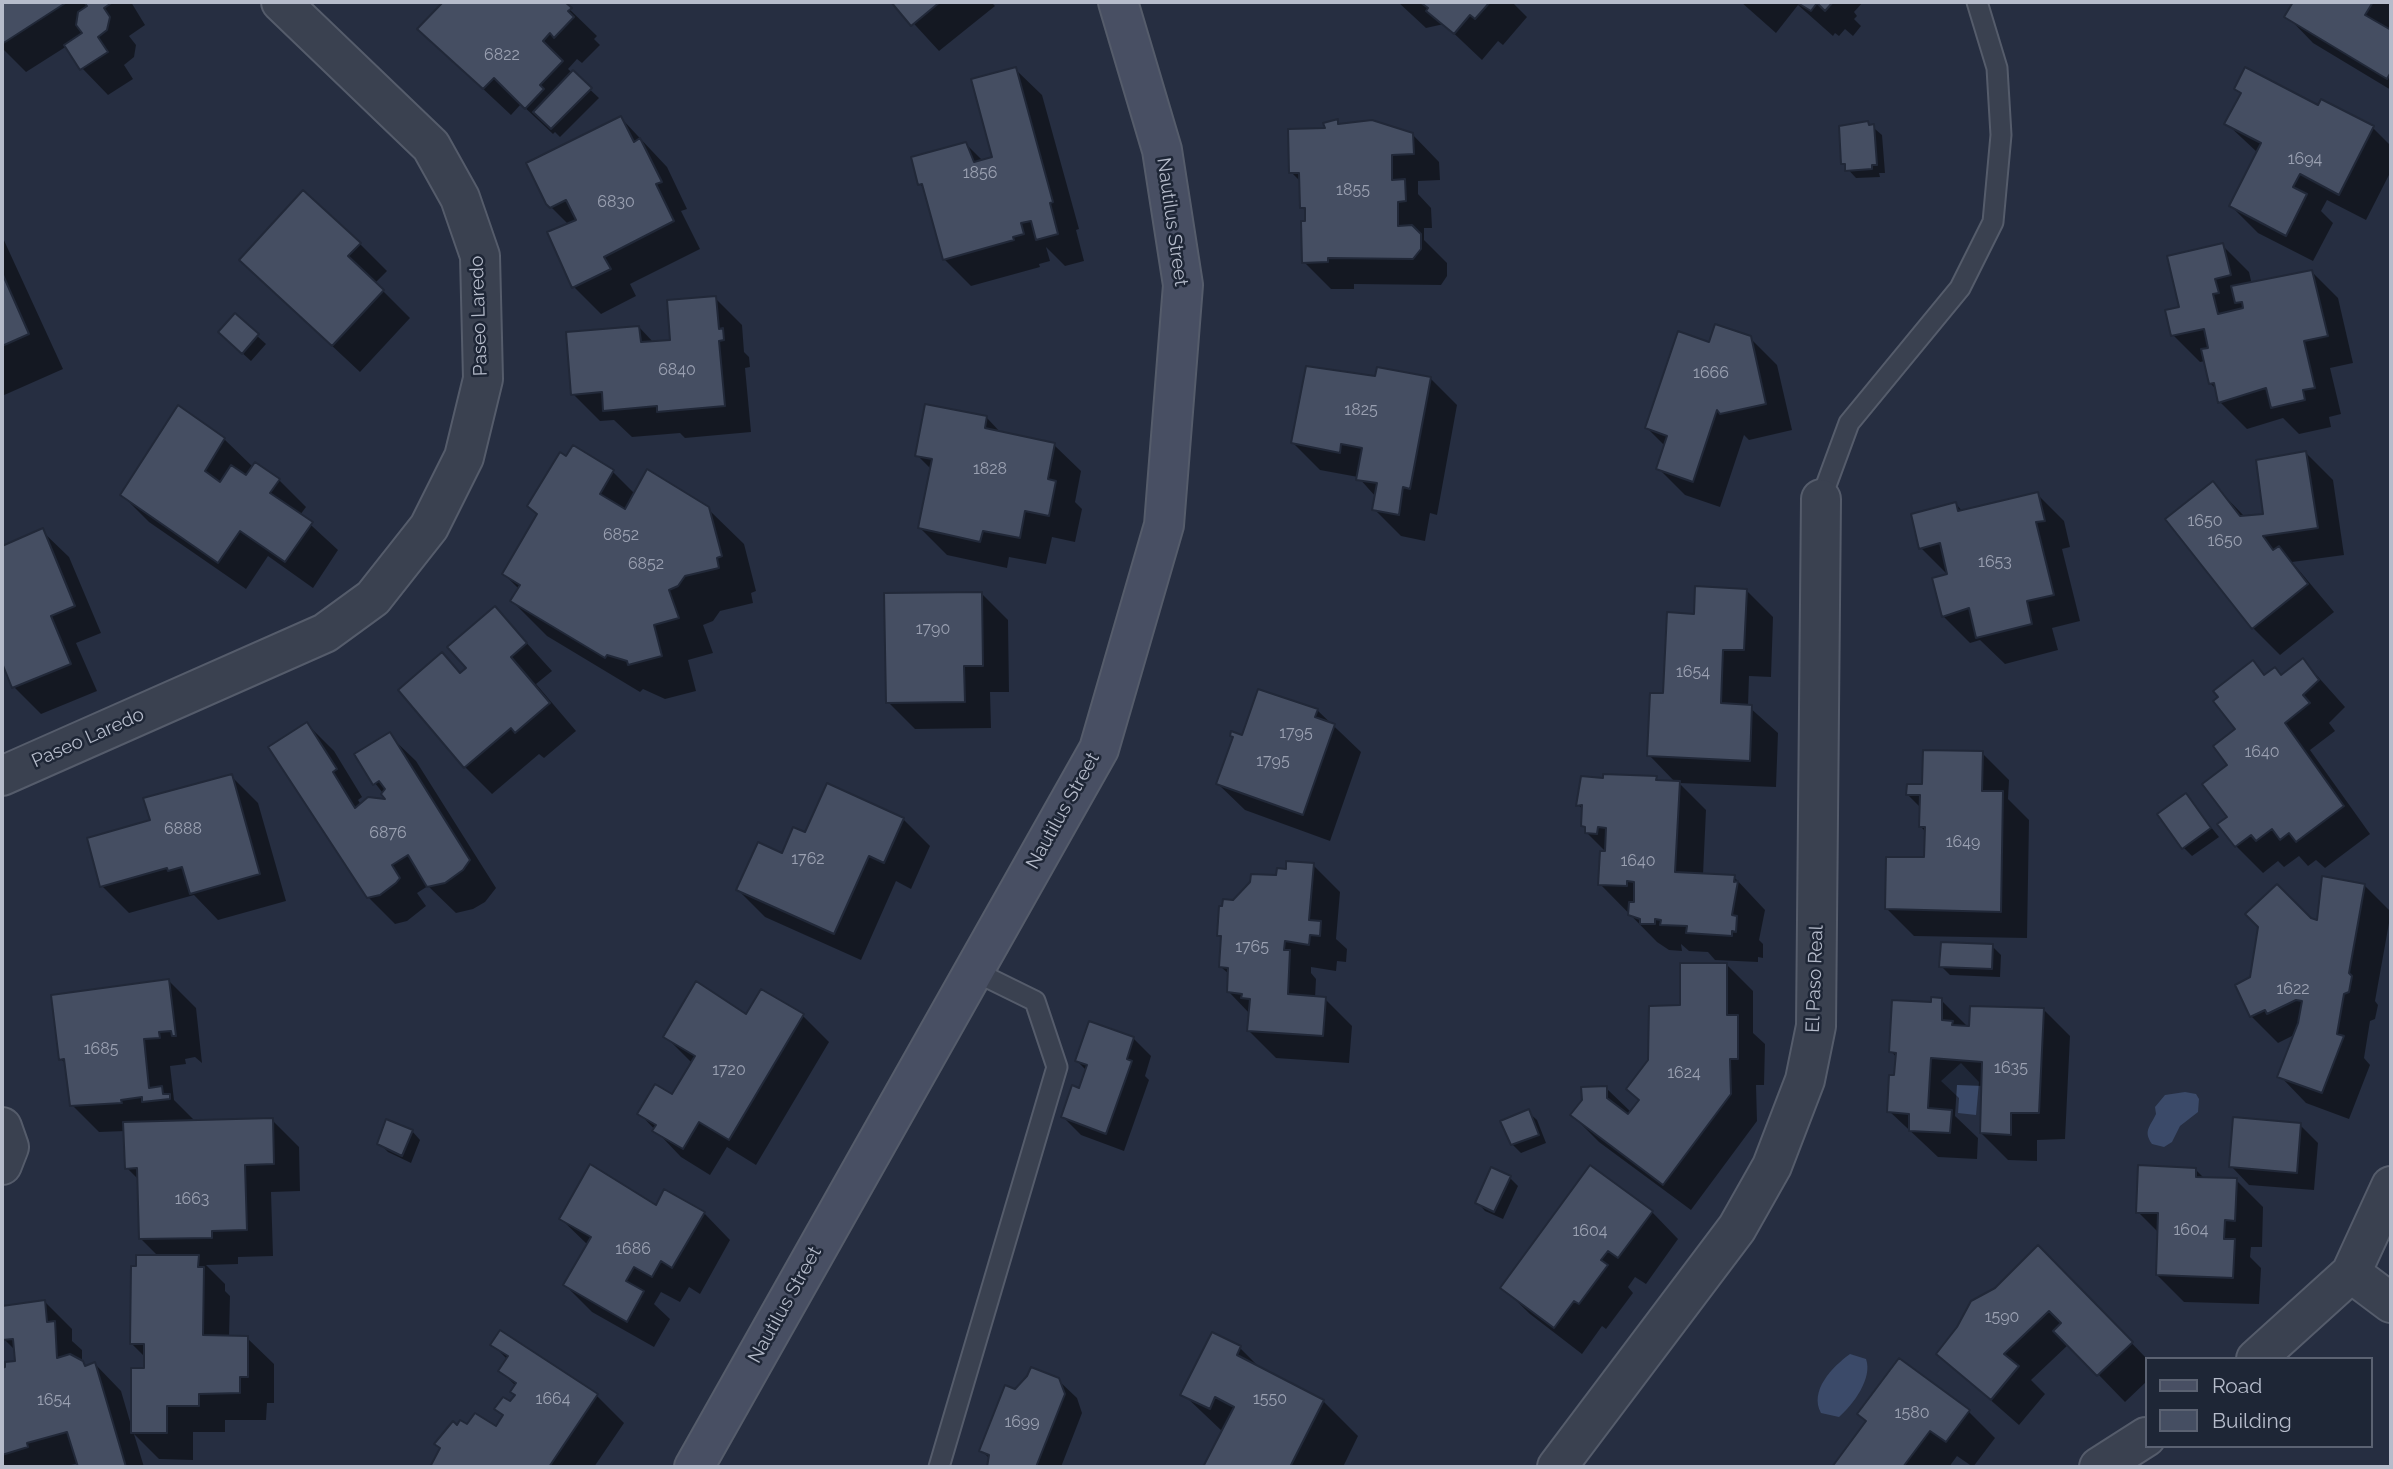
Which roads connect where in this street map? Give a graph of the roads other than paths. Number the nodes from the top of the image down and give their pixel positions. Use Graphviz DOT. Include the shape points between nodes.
graph roads {
  1 [pos="281,2"];
  2 [pos="1118,2"];
  3 [pos="1977,2"];
  4 [pos="1821,499"];
  5 [pos="2,776"];
  6 [pos="974,971"];
  7 [pos="2,1127"];
  8 [pos="2,1165"];
  9 [pos="2391,1186"];
  10 [pos="2351,1273"];
  11 [pos="2391,1303"];
  12 [pos="2258,1357"];
  13 [pos="2144,1438"];
  14 [pos="694,1467"];
  15 [pos="939,1467"];
  16 [pos="1557,1467"];
  17 [pos="2099,1467"];
  1 -- 5 [label="street, Paseo Laredo" via="431,146 460,198 480,256 482,379 464,457 429,527 381,588 325,633"];
  2 -- 6 [label="main road, Nautilus Street" via="1162,150 1183,285 1164,525 1099,749"];
  3 -- 4 [label="lane" via="1997,68 2001,135 1993,222 1960,288 1849,423"];
  4 -- 16 [label="street, El Paso Real" via="1816,1026 1805,1080 1772,1166 1737,1228"];
  6 -- 14 [label="main road, Nautilus Street"];
  6 -- 15 [label="lane" via="1035,1001 1057,1067"];
  7 -- 8 [label="street" via="9,1147"];
  9 -- 10 [label="street"];
  10 -- 11 [label="street"];
  10 -- 12 [label="street"];
  13 -- 17 [label="street"];
}
